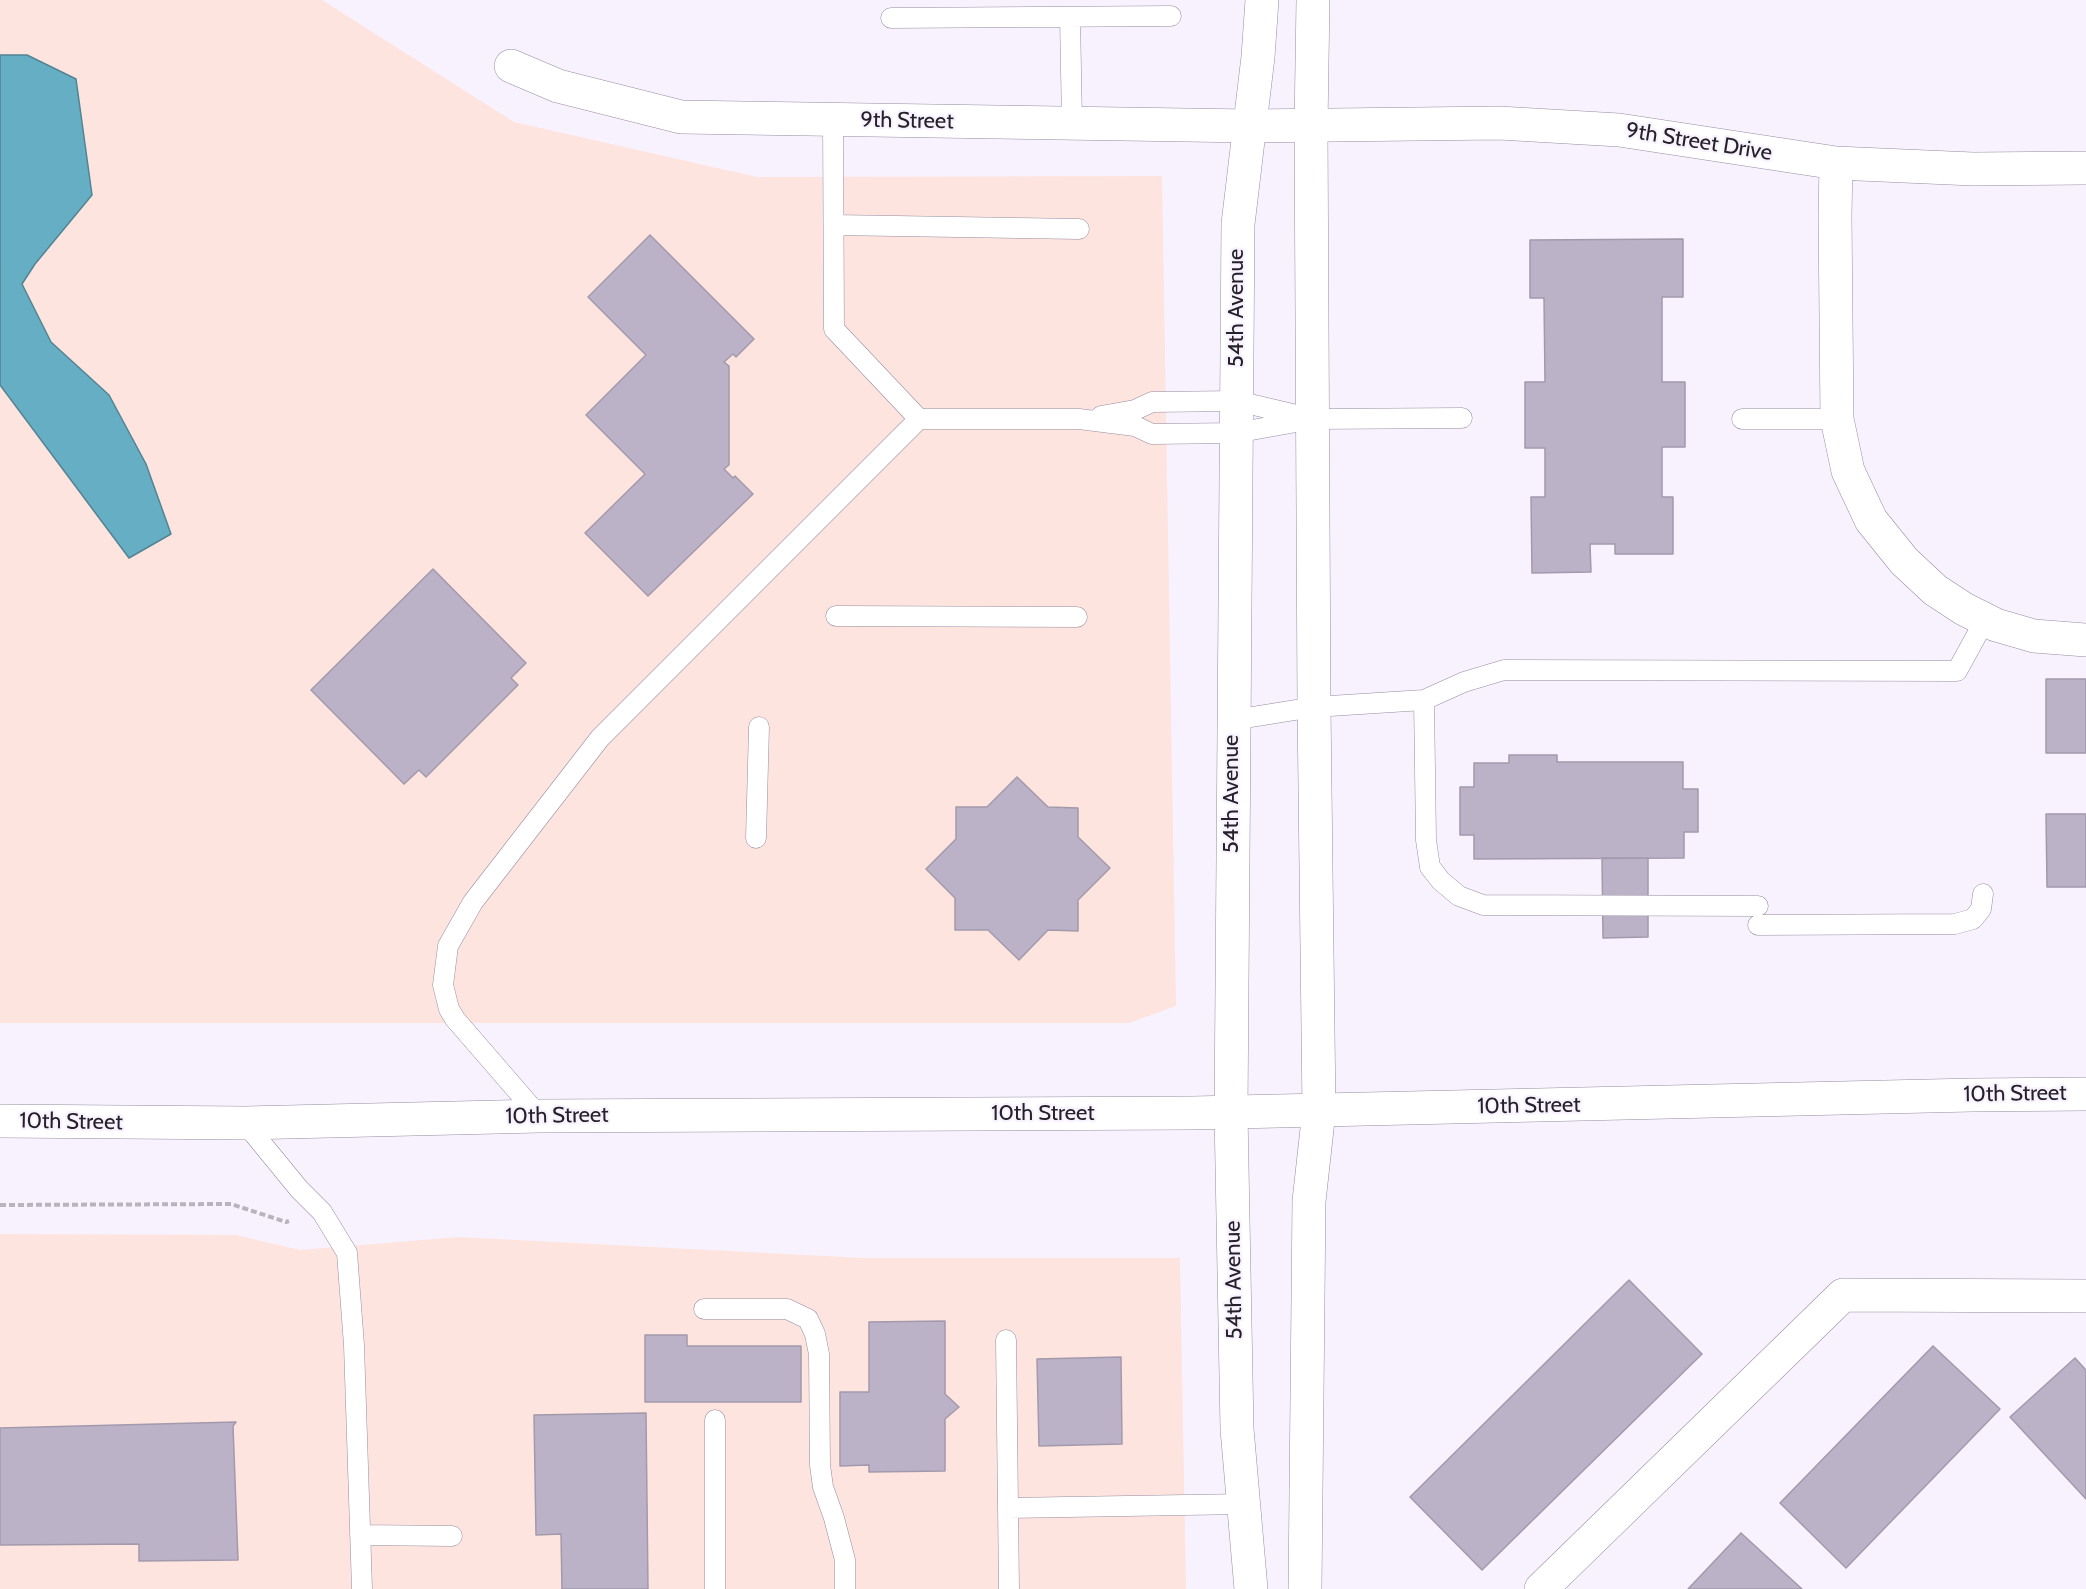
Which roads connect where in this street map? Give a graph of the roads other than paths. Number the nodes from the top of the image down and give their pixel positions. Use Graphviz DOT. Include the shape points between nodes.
graph roads {
  1 [pos="1262,0"];
  2 [pos="1313,0"];
  3 [pos="1171,16"];
  4 [pos="1070,17"];
  5 [pos="891,18"];
  6 [pos="511,66"];
  7 [pos="832,120"];
  8 [pos="1072,123"];
  9 [pos="1250,126"];
  10 [pos="1311,126"];
  11 [pos="1836,163"];
  12 [pos="2086,168"];
  13 [pos="834,225"];
  14 [pos="1079,229"];
  15 [pos="1237,401"];
  16 [pos="1462,418"];
  17 [pos="919,419"];
  18 [pos="1079,419"];
  19 [pos="1313,419"];
  20 [pos="1742,419"];
  21 [pos="1838,419"];
  22 [pos="1235,433"];
  23 [pos="836,616"];
  24 [pos="1077,617"];
  25 [pos="1985,620"];
  26 [pos="2086,640"];
  27 [pos="1424,700"];
  28 [pos="1314,706"];
  29 [pos="1233,720"];
  30 [pos="759,727"];
  31 [pos="756,838"];
  32 [pos="1983,894"];
  33 [pos="2086,1094"];
  34 [pos="1319,1112"];
  35 [pos="1230,1113"];
  36 [pos="539,1116"];
  37 [pos="0,1121"];
  38 [pos="245,1123"];
  39 [pos="2086,1296"];
  40 [pos="704,1309"];
  41 [pos="1006,1340"];
  42 [pos="715,1420"];
  43 [pos="1245,1504"];
  44 [pos="1008,1508"];
  45 [pos="360,1534"];
  46 [pos="452,1536"];
  47 [pos="362,1589"];
  48 [pos="715,1589"];
  49 [pos="845,1589"];
  50 [pos="1009,1589"];
  51 [pos="1251,1589"];
  52 [pos="1305,1589"];
  53 [pos="1541,1589"];
  1 -- 9 [label="street, 54th Avenue"];
  2 -- 10 [label="street"];
  3 -- 4 [label="lane"];
  4 -- 5 [label="lane"];
  4 -- 8 [label="lane"];
  6 -- 7 [label="street, 9th Street" via="558,86 681,117"];
  7 -- 8 [label="street, 9th Street"];
  7 -- 13 [label="lane"];
  8 -- 9 [label="street, 9th Street"];
  9 -- 10 [label="street, 9th Street"];
  9 -- 15 [label="street, 54th Avenue" via="1238,224"];
  10 -- 11 [label="street, 9th Street Drive" via="1499,123 1619,130"];
  10 -- 19 [label="street"];
  11 -- 12 [label="street, 9th Street Drive" via="1973,169"];
  11 -- 21 [label="street"];
  13 -- 14 [label="lane"];
  13 -- 17 [label="lane" via="834,328"];
  15 -- 18 [label="lane" via="1152,402 1135,410"];
  15 -- 19 [label="lane"];
  15 -- 22 [label="street, 54th Avenue"];
  16 -- 19 [label="lane"];
  17 -- 18 [label="lane"];
  17 -- 36 [label="lane" via="600,738 473,902 448,946 443,985 449,1009"];
  18 -- 22 [label="lane" via="1135,426 1152,434"];
  19 -- 22 [label="lane"];
  19 -- 28 [label="street"];
  20 -- 21 [label="lane"];
  21 -- 25 [label="street" via="1848,471 1870,520 1935,590"];
  22 -- 29 [label="street, 54th Avenue"];
  23 -- 24 [label="lane"];
  25 -- 26 [label="street" via="2034,636"];
  25 -- 27 [label="lane" via="1957,672 1504,670"];
  27 -- 28 [label="lane"];
  27 -- 32 [label="lane" via="1426,840 1430,867 1459,896 1483,905 1955,924 1973,919"];
  28 -- 29 [label="lane"];
  28 -- 34 [label="street"];
  29 -- 35 [label="street, 54th Avenue"];
  30 -- 31 [label="lane"];
  33 -- 34 [label="street, 10th Street"];
  34 -- 35 [label="street, 10th Street"];
  34 -- 52 [label="street" via="1309,1201"];
  35 -- 36 [label="street, 10th Street"];
  35 -- 43 [label="street, 54th Avenue" via="1237,1429"];
  36 -- 38 [label="street, 10th Street"];
  37 -- 38 [label="street, 10th Street"];
  38 -- 45 [label="lane" via="322,1212 346,1253 354,1345"];
  39 -- 53 [label="street" via="1843,1295"];
  40 -- 49 [label="lane" via="787,1309 808,1319 819,1354 823,1487 845,1560"];
  41 -- 44 [label="lane"];
  42 -- 48 [label="lane"];
  43 -- 44 [label="lane"];
  43 -- 51 [label="street, 54th Avenue"];
  44 -- 50 [label="lane"];
  45 -- 46 [label="lane"];
  45 -- 47 [label="lane"];
}
